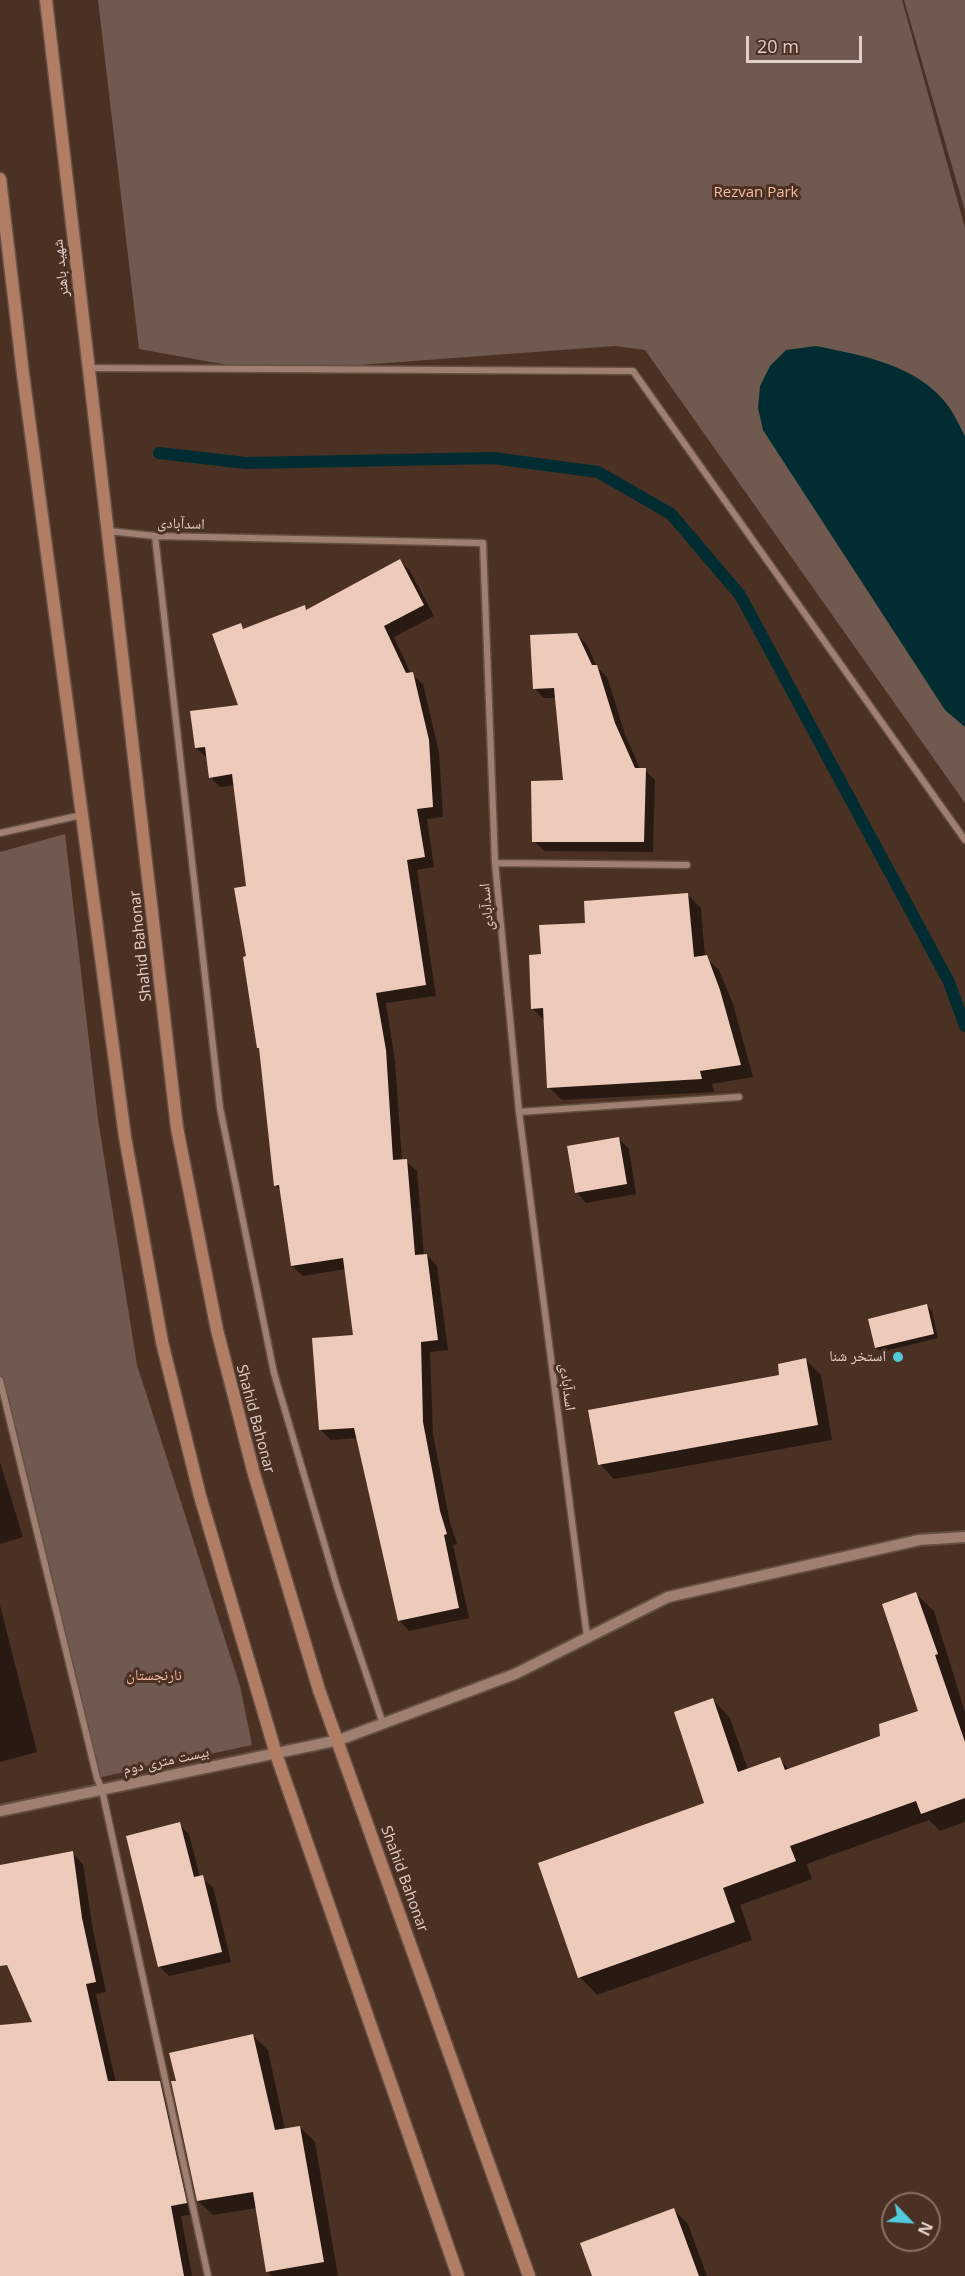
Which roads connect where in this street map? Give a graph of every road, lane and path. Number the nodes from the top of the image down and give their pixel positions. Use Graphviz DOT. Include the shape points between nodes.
graph roads {
  1 [pos="46,0"];
  2 [pos="0,178"];
  3 [pos="87,368"];
  4 [pos="110,531"];
  5 [pos="155,536"];
  6 [pos="81,815"];
  7 [pos="0,833"];
  8 [pos="965,840"];
  9 [pos="495,863"];
  10 [pos="687,865"];
  11 [pos="739,1096"];
  12 [pos="519,1112"];
  13 [pos="0,1380"];
  14 [pos="965,1537"];
  15 [pos="587,1638"];
  16 [pos="383,1724"];
  17 [pos="339,1740"];
  18 [pos="276,1754"];
  19 [pos="102,1790"];
  20 [pos="0,1810"];
  21 [pos="208,2276"];
  22 [pos="458,2276"];
  23 [pos="529,2276"];
  1 -- 3 [label="main road, شهید باهنر"];
  2 -- 6 [label="main road"];
  3 -- 4 [label="main road, شهید باهنر"];
  3 -- 8 [label="street" via="633,370"];
  4 -- 5 [label="street, اسدآبادی"];
  4 -- 17 [label="main road, Shahid Bahonar" via="177,1128 217,1330 254,1474 319,1690"];
  5 -- 9 [label="street, اسدآبادی" via="483,543"];
  5 -- 16 [label="street" via="220,1108 274,1373 337,1587"];
  6 -- 7 [label="street"];
  6 -- 18 [label="main road" via="125,1137 162,1342 200,1496"];
  9 -- 10 [label="street"];
  9 -- 12 [label="street, اسدآبادی"];
  11 -- 12 [label="street"];
  12 -- 15 [label="street, اسدآبادی"];
  13 -- 19 [label="street"];
  14 -- 15 [label="street, بیست متری دوم" via="919,1540 668,1597"];
  15 -- 16 [label="street, بیست متری دوم" via="515,1674"];
  16 -- 17 [label="street, بیست متری دوم"];
  17 -- 18 [label="street, بیست متری دوم"];
  17 -- 23 [label="main road, Shahid Bahonar"];
  18 -- 19 [label="street, بیست متری دوم"];
  18 -- 22 [label="main road"];
  19 -- 20 [label="street, بیست متری دوم"];
  19 -- 21 [label="street"];
}
